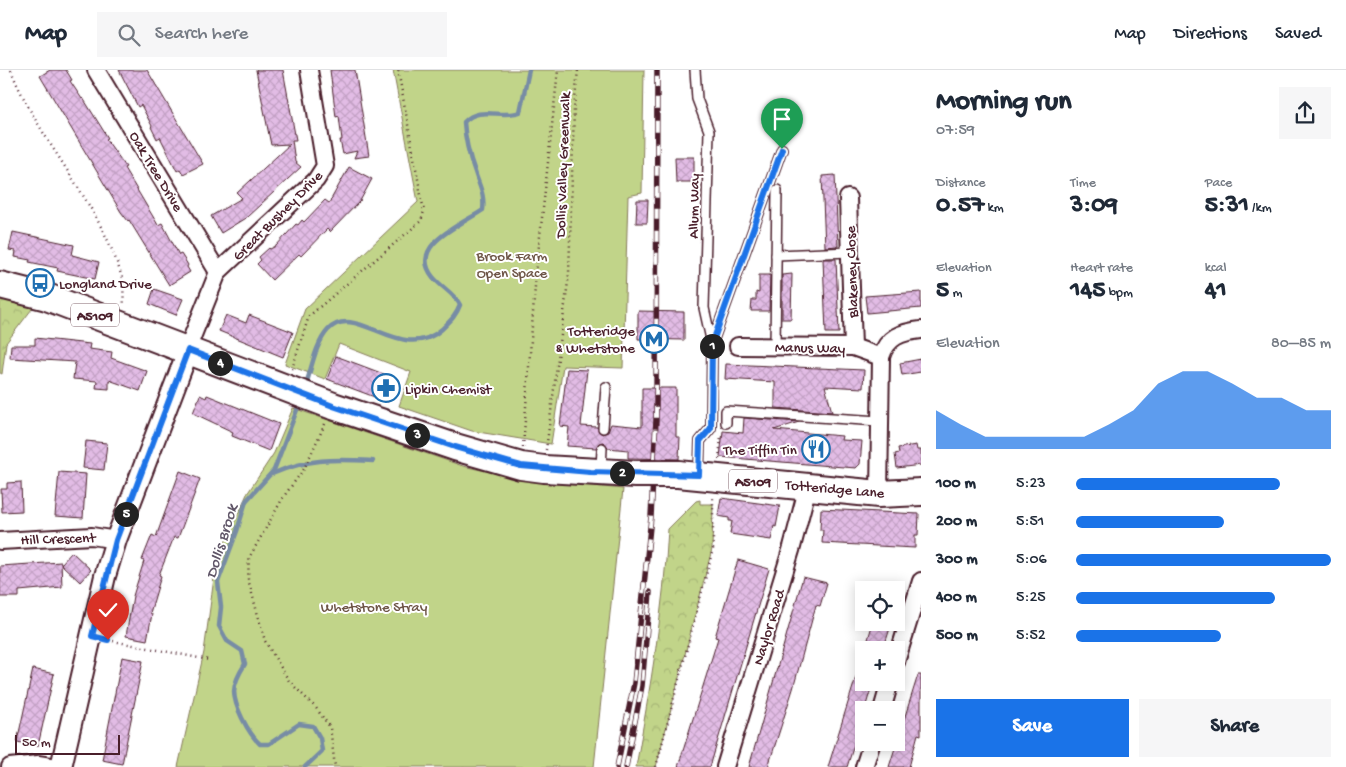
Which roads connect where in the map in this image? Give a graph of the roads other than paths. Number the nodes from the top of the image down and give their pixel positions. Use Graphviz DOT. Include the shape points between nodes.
graph roads {
  1 [pos="96,70"];
  2 [pos="309,70"];
  3 [pos="695,70"];
  4 [pos="782,149"];
  5 [pos="777,190"];
  6 [pos="848,198"];
  7 [pos="850,252"];
  8 [pos="776,255"];
  9 [pos="218,272"];
  10 [pos="0,285"];
  11 [pos="921,330"];
  12 [pos="712,344"];
  13 [pos="738,346"];
  14 [pos="775,346"];
  15 [pos="852,347"];
  16 [pos="188,350"];
  17 [pos="881,357"];
  18 [pos="606,387"];
  19 [pos="878,421"];
  20 [pos="726,423"];
  21 [pos="603,428"];
  22 [pos="702,476"];
  23 [pos="808,486"];
  24 [pos="921,492"];
  25 [pos="879,494"];
  26 [pos="116,540"];
  27 [pos="0,541"];
  28 [pos="921,581"];
  29 [pos="902,641"];
  30 [pos="869,751"];
  31 [pos="10,767"];
  32 [pos="57,767"];
  33 [pos="62,767"];
  34 [pos="725,767"];
  35 [pos="864,767"];
  1 -- 9 [label="street, Oak Tree Drive"];
  2 -- 9 [label="street, Great Bushey Drive" via="325,166 316,180"];
  3 -- 12 [label="lane, Allum Way" via="697,99 708,131 704,308"];
  4 -- 12 [label="lane, Allum Way"];
  5 -- 8 [label="lane"];
  6 -- 7 [label="street, Blakeney Close"];
  7 -- 8 [label="lane"];
  7 -- 15 [label="street, Blakeney Close"];
  8 -- 14 [label="lane"];
  9 -- 16 [label="street, Great Bushey Drive"];
  10 -- 16 [label="main road, Totteridge Lane / A5109" via="47,297"];
  11 -- 17 [label="street" via="892,338 884,346"];
  12 -- 22 [label="lane, Allum Way" via="711,428 700,441"];
  13 -- 14 [label="street, Manus Way"];
  14 -- 15 [label="street, Manus Way"];
  15 -- 17 [label="street, Manus Way"];
  16 -- 22 [label="main road, Totteridge Lane / A5109, bridge" via="290,383 333,406 455,447 533,468 601,460 636,474"];
  16 -- 26 [label="street"];
  17 -- 19 [label="street"];
  18 -- 21 [label="lane"];
  19 -- 20 [label="lane" via="726,411"];
  19 -- 25 [label="street"];
  22 -- 23 [label="main road, Totteridge Lane / A5109"];
  23 -- 25 [label="main road, Totteridge Lane / A5109"];
  23 -- 34 [label="street, Naylor Road"];
  24 -- 25 [label="main road, Totteridge Lane / A5109"];
  26 -- 27 [label="street, Hill Crescent" via="92,536"];
  26 -- 33 [label="street"];
  28 -- 29 [label="street"];
  30 -- 35 [label="street"];
  31 -- 32 [label="street" via="38,764"];
}
